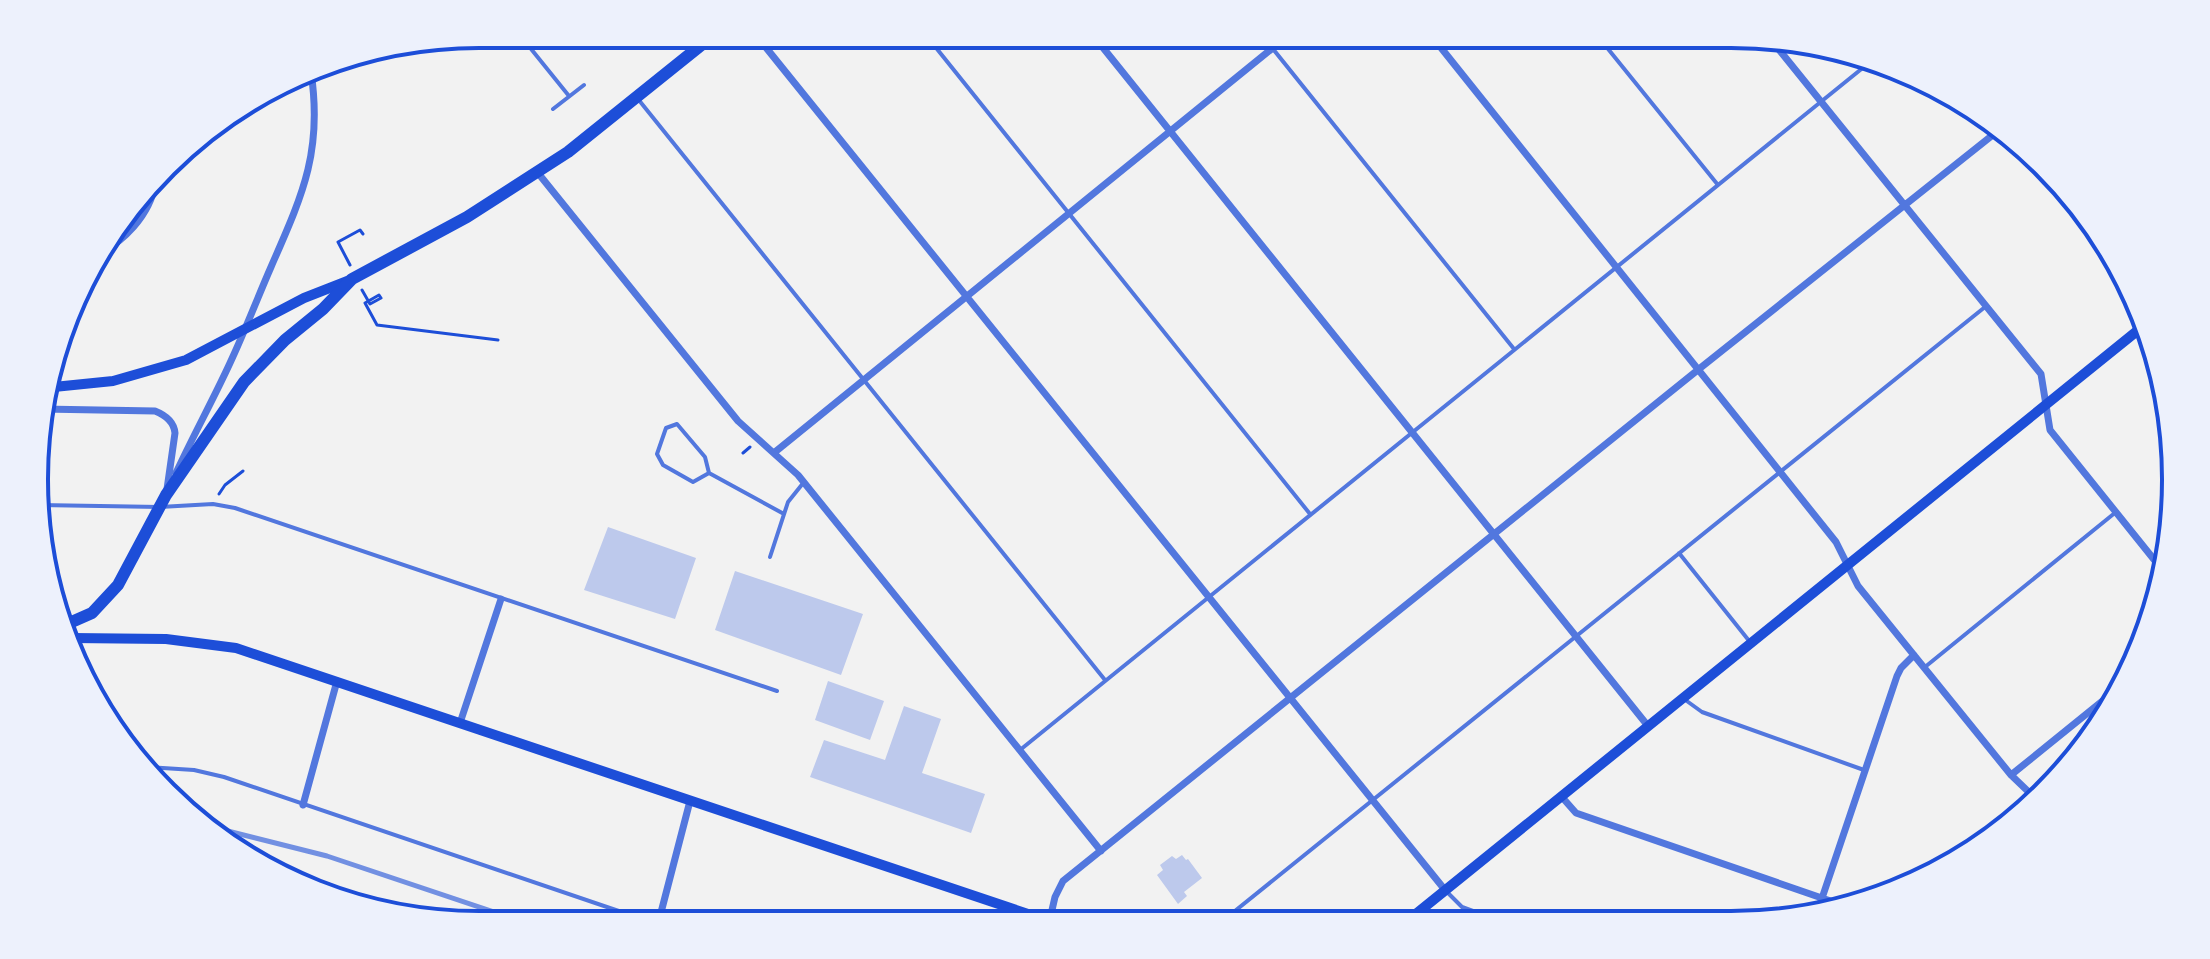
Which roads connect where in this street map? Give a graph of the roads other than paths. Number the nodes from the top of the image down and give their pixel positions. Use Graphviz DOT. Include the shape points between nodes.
graph roads {
  1 [pos="530,48"];
  2 [pos="698,48"];
  3 [pos="766,48"];
  4 [pos="936,48"];
  5 [pos="1103,48"];
  6 [pos="1272,48"];
  7 [pos="1441,48"];
  8 [pos="1607,48"];
  9 [pos="1780,51"];
  10 [pos="1861,69"];
  11 [pos="312,82"];
  12 [pos="584,85"];
  13 [pos="569,96"];
  14 [pos="636,98"];
  15 [pos="1821,101"];
  16 [pos="553,109"];
  17 [pos="1170,132"];
  18 [pos="1991,136"];
  19 [pos="538,173"];
  20 [pos="1718,185"];
  21 [pos="150,201"];
  22 [pos="1904,205"];
  23 [pos="1069,214"];
  24 [pos="122,239"];
  25 [pos="1616,267"];
  26 [pos="352,279"];
  27 [pos="966,298"];
  28 [pos="1986,306"];
  29 [pos="245,329"];
  30 [pos="2137,335"];
  31 [pos="1514,349"];
  32 [pos="1699,369"];
  33 [pos="864,380"];
  34 [pos="58,387"];
  35 [pos="2047,404"];
  36 [pos="54,409"];
  37 [pos="1411,432"];
  38 [pos="775,452"];
  39 [pos="1781,471"];
  40 [pos="709,473"];
  41 [pos="804,482"];
  42 [pos="166,495"];
  43 [pos="49,505"];
  44 [pos="160,507"];
  45 [pos="2116,512"];
  46 [pos="784,514"];
  47 [pos="1310,514"];
  48 [pos="1494,534"];
  49 [pos="1679,553"];
  50 [pos="770,557"];
  51 [pos="2155,560"];
  52 [pos="1850,566"];
  53 [pos="1208,597"];
  54 [pos="501,599"];
  55 [pos="72,622"];
  56 [pos="1576,637"];
  57 [pos="78,638"];
  58 [pos="1752,645"];
  59 [pos="1914,655"];
  60 [pos="1924,667"];
  61 [pos="1105,680"];
  62 [pos="337,681"];
  63 [pos="777,691"];
  64 [pos="1290,699"];
  65 [pos="1684,699"];
  66 [pos="2098,705"];
  67 [pos="460,723"];
  68 [pos="1648,726"];
  69 [pos="1020,750"];
  70 [pos="158,768"];
  71 [pos="1864,770"];
  72 [pos="2011,775"];
  73 [pos="2029,792"];
  74 [pos="1561,796"];
  75 [pos="690,801"];
  76 [pos="1371,801"];
  77 [pos="303,805"];
  78 [pos="1101,851"];
  79 [pos="1445,890"];
  80 [pos="1823,898"];
  81 [pos="1828,900"];
  82 [pos="1822,901"];
  83 [pos="618,911"];
  84 [pos="660,911"];
  85 [pos="1015,911"];
  86 [pos="1053,911"];
  87 [pos="1235,911"];
  88 [pos="1419,911"];
  89 [pos="1473,911"];
  1 -- 13 [label="lane"];
  2 -- 14 [label="main road"];
  3 -- 27 [label="street"];
  4 -- 23 [label="lane"];
  5 -- 17 [label="street"];
  6 -- 17 [label="street"];
  6 -- 31 [label="lane"];
  7 -- 25 [label="street"];
  8 -- 20 [label="lane"];
  9 -- 15 [label="street"];
  10 -- 15 [label="lane"];
  11 -- 29 [label="street" via="313,148 307,180"];
  12 -- 13 [label="lane"];
  13 -- 16 [label="lane"];
  14 -- 19 [label="main road"];
  14 -- 33 [label="lane"];
  15 -- 20 [label="lane"];
  15 -- 22 [label="street"];
  17 -- 23 [label="street"];
  17 -- 37 [label="street"];
  18 -- 22 [label="street"];
  19 -- 26 [label="main road"];
  19 -- 38 [label="street" via="738,421"];
  20 -- 25 [label="lane"];
  21 -- 24 [label="street"];
  22 -- 28 [label="street"];
  22 -- 32 [label="street"];
  23 -- 27 [label="street"];
  23 -- 47 [label="lane"];
  25 -- 31 [label="lane"];
  25 -- 32 [label="street"];
  26 -- 29 [label="main road"];
  26 -- 42 [label="main road" via="244,382"];
  27 -- 33 [label="street"];
  27 -- 53 [label="street"];
  28 -- 35 [label="street" via="2041,374"];
  28 -- 39 [label="lane"];
  29 -- 34 [label="main road" via="186,360 147,373"];
  29 -- 42 [label="street"];
  30 -- 35 [label="main road"];
  31 -- 37 [label="lane"];
  32 -- 39 [label="street"];
  32 -- 48 [label="street"];
  33 -- 38 [label="street"];
  33 -- 61 [label="lane"];
  35 -- 45 [label="street" via="2050,430"];
  35 -- 52 [label="main road"];
  36 -- 42 [label="street" via="163,414 175,428"];
  37 -- 47 [label="lane"];
  37 -- 48 [label="street"];
  38 -- 41 [label="street"];
  39 -- 49 [label="lane"];
  39 -- 52 [label="street"];
  40 -- 40 [label="lane" via="705,457 677,424 666,428 657,454 663,465 693,482"];
  40 -- 46 [label="lane"];
  41 -- 46 [label="lane"];
  41 -- 69 [label="street"];
  42 -- 44 [label="main road"];
  43 -- 44 [label="lane"];
  44 -- 54 [label="lane" via="235,508"];
  44 -- 55 [label="main road" via="118,585 92,613"];
  45 -- 51 [label="street"];
  45 -- 60 [label="lane"];
  46 -- 50 [label="lane"];
  47 -- 53 [label="lane"];
  48 -- 56 [label="street"];
  48 -- 64 [label="street"];
  49 -- 56 [label="lane"];
  49 -- 58 [label="lane"];
  52 -- 58 [label="main road"];
  52 -- 59 [label="street" via="1858,586"];
  53 -- 61 [label="lane"];
  53 -- 64 [label="street"];
  54 -- 63 [label="lane"];
  54 -- 67 [label="street"];
  56 -- 68 [label="street"];
  56 -- 76 [label="lane"];
  57 -- 62 [label="main road" via="213,644"];
  58 -- 65 [label="main road"];
  59 -- 60 [label="street"];
  59 -- 71 [label="street" via="1897,676"];
  60 -- 72 [label="street"];
  61 -- 69 [label="lane"];
  62 -- 67 [label="main road"];
  62 -- 77 [label="street"];
  64 -- 76 [label="street"];
  64 -- 78 [label="street"];
  65 -- 68 [label="main road"];
  65 -- 71 [label="lane" via="1702,712"];
  66 -- 72 [label="street"];
  67 -- 75 [label="main road"];
  68 -- 74 [label="main road"];
  69 -- 78 [label="street"];
  70 -- 77 [label="lane" via="194,770"];
  71 -- 80 [label="street"];
  72 -- 73 [label="street"];
  74 -- 79 [label="main road"];
  74 -- 80 [label="street" via="1576,813"];
  75 -- 84 [label="street"];
  75 -- 85 [label="main road"];
  76 -- 79 [label="street"];
  76 -- 87 [label="lane"];
  77 -- 83 [label="lane"];
  78 -- 86 [label="street" via="1057,889"];
  79 -- 88 [label="main road"];
  79 -- 89 [label="lane"];
  80 -- 81 [label="street"];
  80 -- 82 [label="street"];
}
